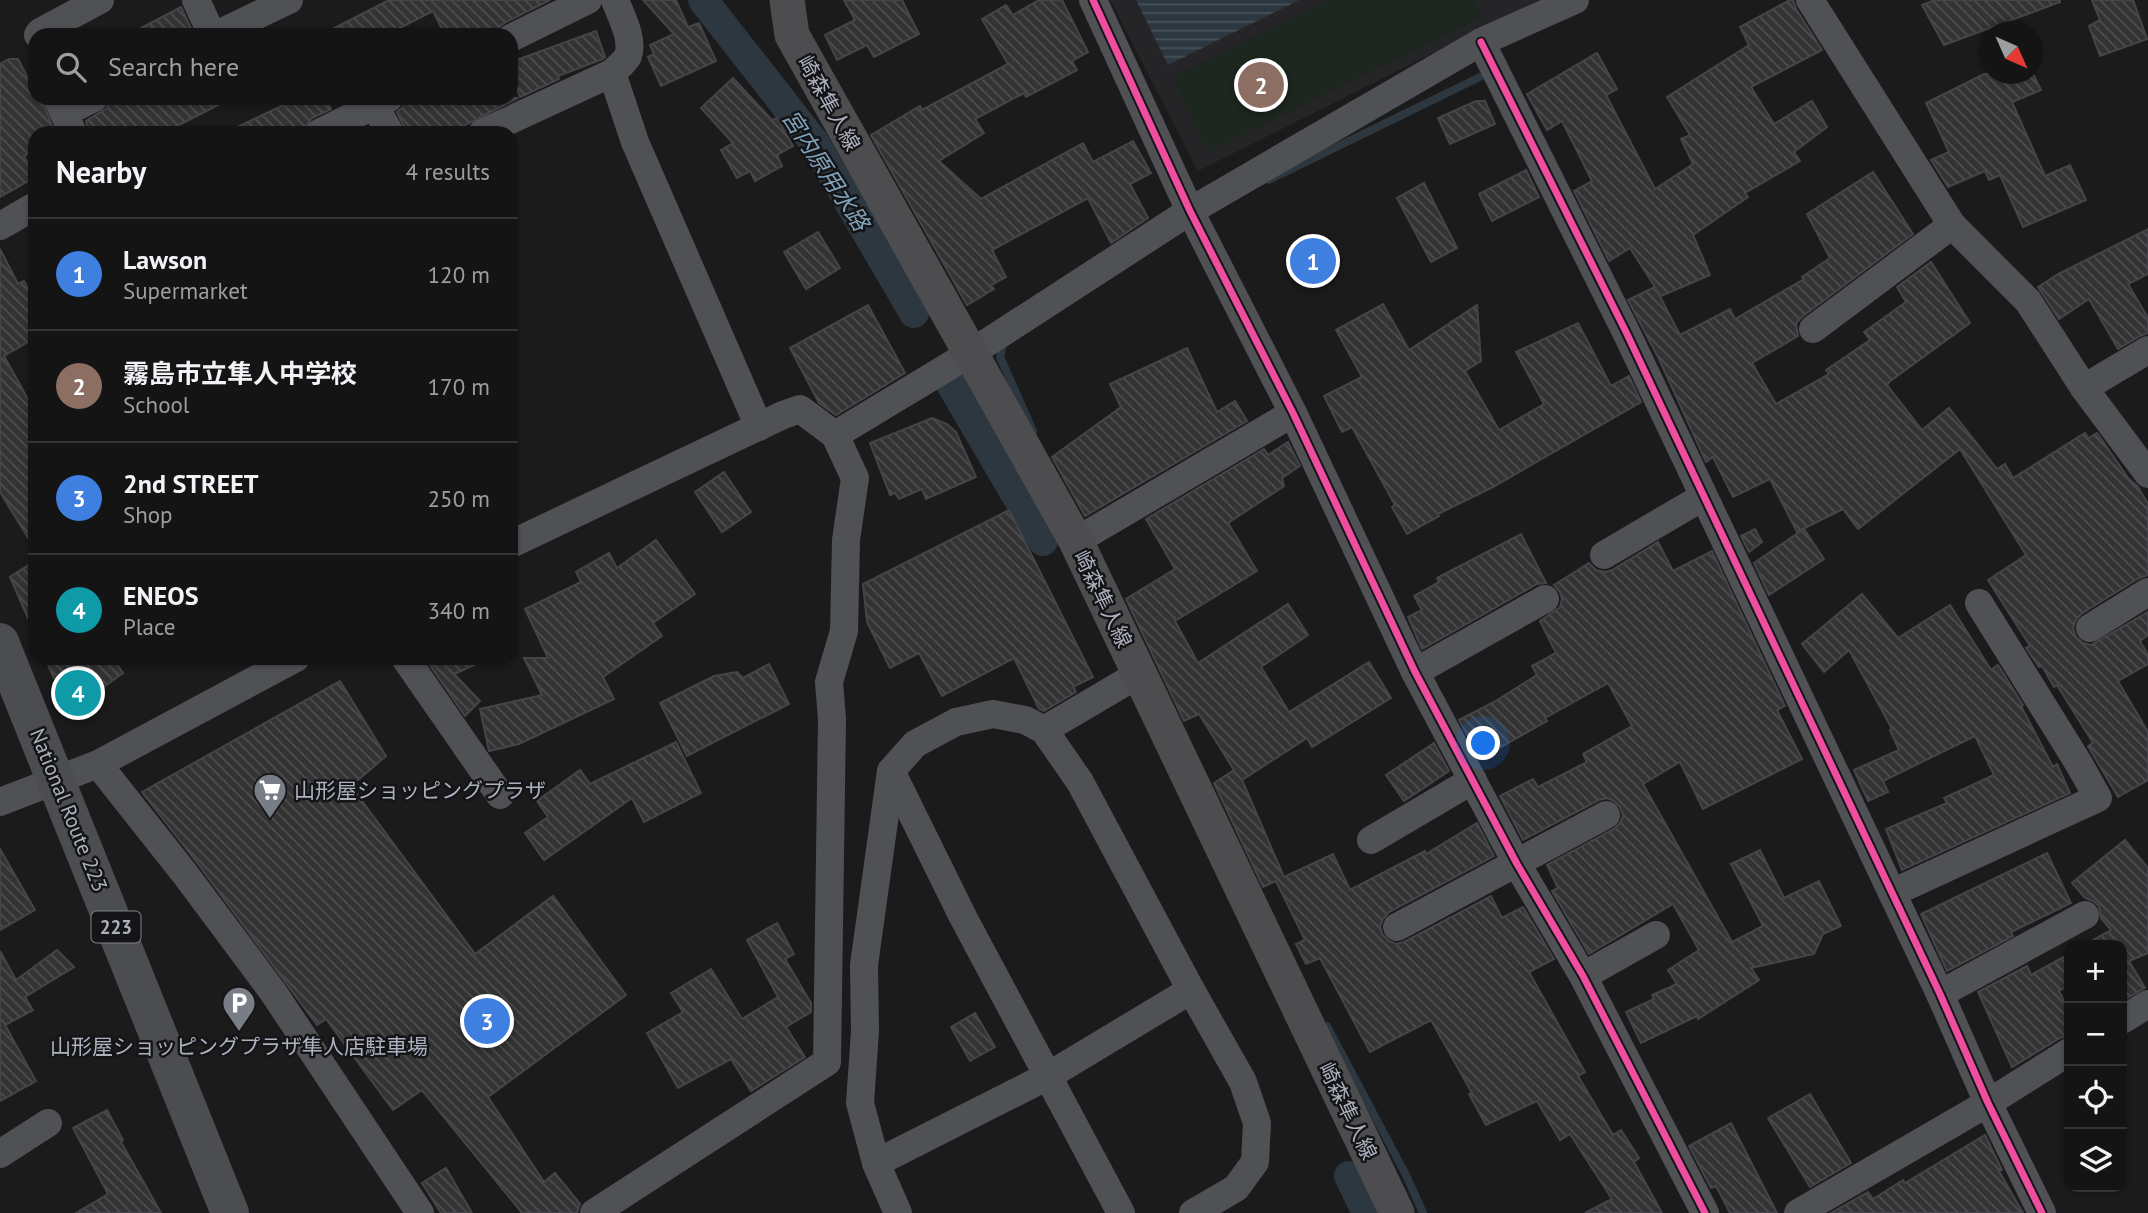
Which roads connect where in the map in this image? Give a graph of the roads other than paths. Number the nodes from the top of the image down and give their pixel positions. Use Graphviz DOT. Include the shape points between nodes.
graph roads {
  1 [pos="100,0"];
  2 [pos="197,0"];
  3 [pos="289,0"];
  4 [pos="588,0"];
  5 [pos="615,0"];
  6 [pos="787,0"];
  7 [pos="1093,0"];
  8 [pos="1575,0"];
  9 [pos="1810,0"];
  10 [pos="48,28"];
  11 [pos="211,28"];
  12 [pos="229,28"];
  13 [pos="518,35"];
  14 [pos="1481,42"];
  15 [pos="612,73"];
  16 [pos="82,105"];
  17 [pos="376,105"];
  18 [pos="383,105"];
  19 [pos="65,115"];
  20 [pos="333,126"];
  21 [pos="388,126"];
  22 [pos="497,126"];
  23 [pos="28,210"];
  24 [pos="1190,211"];
  25 [pos="1952,225"];
  26 [pos="0,226"];
  27 [pos="1813,329"];
  28 [pos="2148,350"];
  29 [pos="971,353"];
  30 [pos="2084,388"];
  31 [pos="1293,413"];
  32 [pos="758,427"];
  33 [pos="835,435"];
  34 [pos="2148,474"];
  35 [pos="1703,497"];
  36 [pos="518,541"];
  37 [pos="1076,541"];
  38 [pos="1604,555"];
  39 [pos="2148,592"];
  40 [pos="1545,599"];
  41 [pos="1979,603"];
  42 [pos="2090,628"];
  43 [pos="0,642"];
  44 [pos="283,665"];
  45 [pos="410,665"];
  46 [pos="1415,672"];
  47 [pos="1139,674"];
  48 [pos="1044,730"];
  49 [pos="97,764"];
  50 [pos="891,771"];
  51 [pos="57,779"];
  52 [pos="1473,780"];
  53 [pos="500,795"];
  54 [pos="0,802"];
  55 [pos="1606,815"];
  56 [pos="1371,840"];
  57 [pos="1517,864"];
  58 [pos="1892,893"];
  59 [pos="2085,915"];
  60 [pos="1397,927"];
  61 [pos="1656,936"];
  62 [pos="1583,976"];
  63 [pos="1191,990"];
  64 [pos="1940,994"];
  65 [pos="2148,1003"];
  66 [pos="2127,1017"];
  67 [pos="2064,1055"];
  68 [pos="1048,1076"];
  69 [pos="1988,1103"];
  70 [pos="48,1123"];
  71 [pos="0,1153"];
  72 [pos="876,1163"];
  73 [pos="415,1211"];
  74 [pos="599,1211"];
  75 [pos="230,1213"];
  76 [pos="898,1213"];
  77 [pos="1121,1213"];
  78 [pos="1193,1213"];
  79 [pos="1397,1213"];
  80 [pos="1705,1213"];
  81 [pos="1798,1213"];
  82 [pos="2042,1213"];
  1 -- 10 [label="street"];
  2 -- 11 [label="street"];
  3 -- 12 [label="street"];
  4 -- 13 [label="street"];
  5 -- 15 [label="street" via="629,46 627,58"];
  6 -- 29 [label="main road, 崎森隼人線" via="792,35"];
  7 -- 24 [label="street"];
  8 -- 14 [label="street"];
  9 -- 25 [label="street"];
  14 -- 24 [label="street"];
  14 -- 35 [label="street"];
  15 -- 22 [label="street"];
  15 -- 32 [label="street" via="635,142"];
  16 -- 19 [label="street"];
  17 -- 20 [label="street"];
  18 -- 21 [label="street"];
  23 -- 26 [label="street"];
  24 -- 29 [label="street"];
  24 -- 31 [label="street"];
  25 -- 27 [label="street"];
  25 -- 30 [label="street" via="2028,301"];
  28 -- 30 [label="street"];
  29 -- 33 [label="street"];
  29 -- 37 [label="main road, 崎森隼人線"];
  30 -- 34 [label="street"];
  31 -- 37 [label="street"];
  31 -- 46 [label="street"];
  32 -- 33 [label="street" via="800,409"];
  32 -- 36 [label="street"];
  33 -- 74 [label="street" via="855,478 846,540 844,631 829,682 827,1062"];
  35 -- 38 [label="street"];
  35 -- 58 [label="street"];
  37 -- 47 [label="main road, 崎森隼人線"];
  39 -- 42 [label="street"];
  40 -- 46 [label="street"];
  41 -- 58 [label="street" via="2098,798"];
  43 -- 51 [label="highway, National Route 223 / 223"];
  44 -- 49 [label="street"];
  45 -- 53 [label="street"];
  46 -- 52 [label="street"];
  47 -- 48 [label="street"];
  47 -- 79 [label="main road, 崎森隼人線"];
  48 -- 50 [label="street" via="1025,720 993,714 956,722 915,744"];
  48 -- 63 [label="street" via="1080,782"];
  49 -- 51 [label="street"];
  49 -- 73 [label="street" via="273,992 381,1152"];
  50 -- 68 [label="street"];
  50 -- 72 [label="street" via="864,965 860,1103"];
  51 -- 54 [label="street"];
  51 -- 75 [label="highway, National Route 223 / 223"];
  52 -- 56 [label="street"];
  52 -- 57 [label="street"];
  55 -- 57 [label="street"];
  57 -- 60 [label="street"];
  57 -- 62 [label="street"];
  58 -- 64 [label="street"];
  59 -- 64 [label="street"];
  61 -- 62 [label="street"];
  62 -- 80 [label="street"];
  63 -- 68 [label="street"];
  63 -- 78 [label="street" via="1243,1082 1257,1123 1255,1162 1236,1188"];
  64 -- 69 [label="street"];
  65 -- 66 [label="street"];
  67 -- 69 [label="street"];
  68 -- 72 [label="street"];
  68 -- 77 [label="street"];
  69 -- 81 [label="street"];
  69 -- 82 [label="street"];
  70 -- 71 [label="street"];
  72 -- 76 [label="street"];
}
